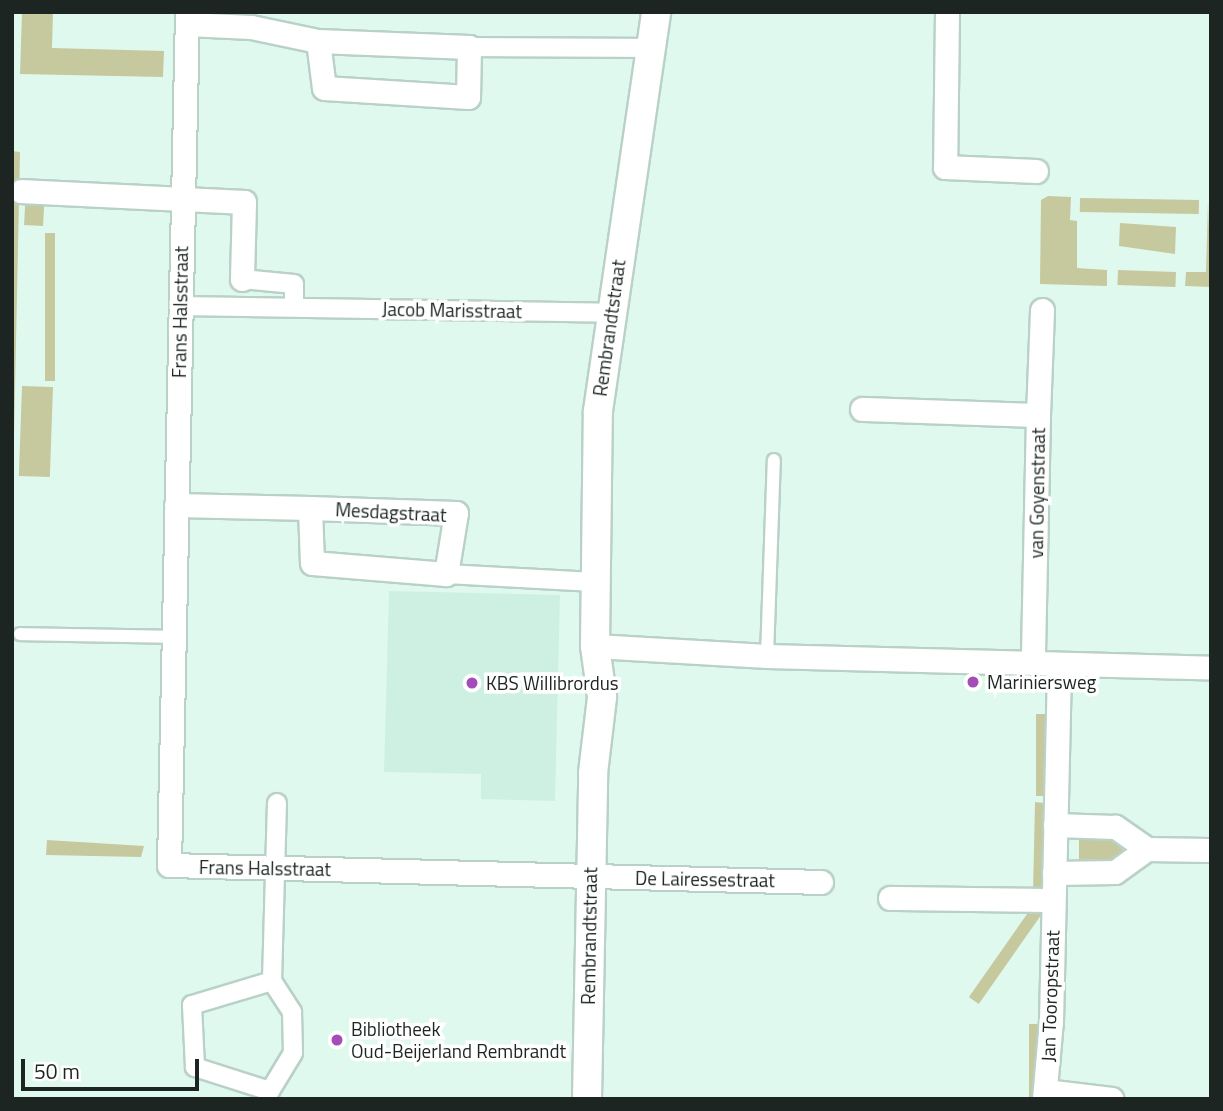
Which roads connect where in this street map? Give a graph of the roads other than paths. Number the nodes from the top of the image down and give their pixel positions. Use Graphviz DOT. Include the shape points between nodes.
graph roads {
  1 [pos="656,12"];
  2 [pos="947,12"];
  3 [pos="187,18"];
  4 [pos="251,20"];
  5 [pos="318,41"];
  6 [pos="469,47"];
  7 [pos="650,48"];
  8 [pos="1036,170"];
  9 [pos="21,191"];
  10 [pos="181,198"];
  11 [pos="242,279"];
  12 [pos="180,306"];
  13 [pos="294,307"];
  14 [pos="1042,310"];
  15 [pos="611,313"];
  16 [pos="862,409"];
  17 [pos="1038,415"];
  18 [pos="774,460"];
  19 [pos="176,505"];
  20 [pos="310,508"];
  21 [pos="446,574"];
  22 [pos="595,582"];
  23 [pos="20,634"];
  24 [pos="175,637"];
  25 [pos="595,646"];
  26 [pos="767,656"];
  27 [pos="1033,663"];
  28 [pos="1059,664"];
  29 [pos="1211,667"];
  30 [pos="276,803"];
  31 [pos="1055,825"];
  32 [pos="1147,849"];
  33 [pos="1210,850"];
  34 [pos="275,868"];
  35 [pos="1054,873"];
  36 [pos="590,876"];
  37 [pos="821,882"];
  38 [pos="890,898"];
  39 [pos="1054,900"];
  40 [pos="272,981"];
  41 [pos="269,1095"];
  42 [pos="1044,1095"];
  43 [pos="587,1099"];
  44 [pos="1112,1099"];
  1 -- 7 [label="street, Rembrandtstraat"];
  2 -- 8 [label="street" via="945,167"];
  3 -- 4 [label="street"];
  3 -- 10 [label="street, Frans Halsstraat"];
  4 -- 5 [label="street"];
  5 -- 6 [label="street"];
  5 -- 6 [label="street" via="324,88 468,97"];
  6 -- 7 [label="street"];
  7 -- 15 [label="street, Rembrandtstraat"];
  9 -- 10 [label="street"];
  10 -- 11 [label="street" via="244,202"];
  10 -- 12 [label="street, Frans Halsstraat"];
  11 -- 13 [label="street" via="294,284"];
  12 -- 13 [label="street, Jacob Marisstraat"];
  12 -- 19 [label="street, Frans Halsstraat"];
  13 -- 15 [label="street, Jacob Marisstraat"];
  14 -- 17 [label="street"];
  15 -- 22 [label="street, Rembrandtstraat" via="598,411"];
  16 -- 17 [label="street, van Goyenstraat"];
  17 -- 27 [label="street, van Goyenstraat"];
  18 -- 26 [label="lane"];
  19 -- 20 [label="street, Mesdagstraat"];
  19 -- 24 [label="street, Frans Halsstraat"];
  20 -- 21 [label="street, Mesdagstraat" via="312,563"];
  20 -- 21 [label="street, Mesdagstraat" via="456,513"];
  21 -- 22 [label="street, Mesdagstraat"];
  22 -- 25 [label="street, Rembrandtstraat"];
  23 -- 24 [label="lane"];
  24 -- 34 [label="street, Frans Halsstraat" via="169,865"];
  25 -- 26 [label="street"];
  25 -- 36 [label="street, Rembrandtstraat" via="602,697 601,737 593,773"];
  26 -- 27 [label="street"];
  27 -- 28 [label="street"];
  28 -- 29 [label="street"];
  28 -- 31 [label="street, Jan Tooropstraat"];
  30 -- 34 [label="street"];
  31 -- 32 [label="street" via="1115,827"];
  31 -- 35 [label="street, Jan Tooropstraat"];
  32 -- 33 [label="street"];
  32 -- 35 [label="street" via="1115,872"];
  34 -- 36 [label="street, Frans Halsstraat"];
  34 -- 40 [label="street"];
  35 -- 39 [label="street, Jan Tooropstraat"];
  36 -- 37 [label="street, De Lairessestraat"];
  36 -- 43 [label="street, Rembrandtstraat"];
  38 -- 39 [label="street"];
  39 -- 42 [label="street, Jan Tooropstraat"];
  40 -- 41 [label="street" via="292,1012 293,1053"];
  40 -- 41 [label="street" via="192,1004 195,1067"];
  42 -- 44 [label="street, Jan Tooropstraat"];
}
